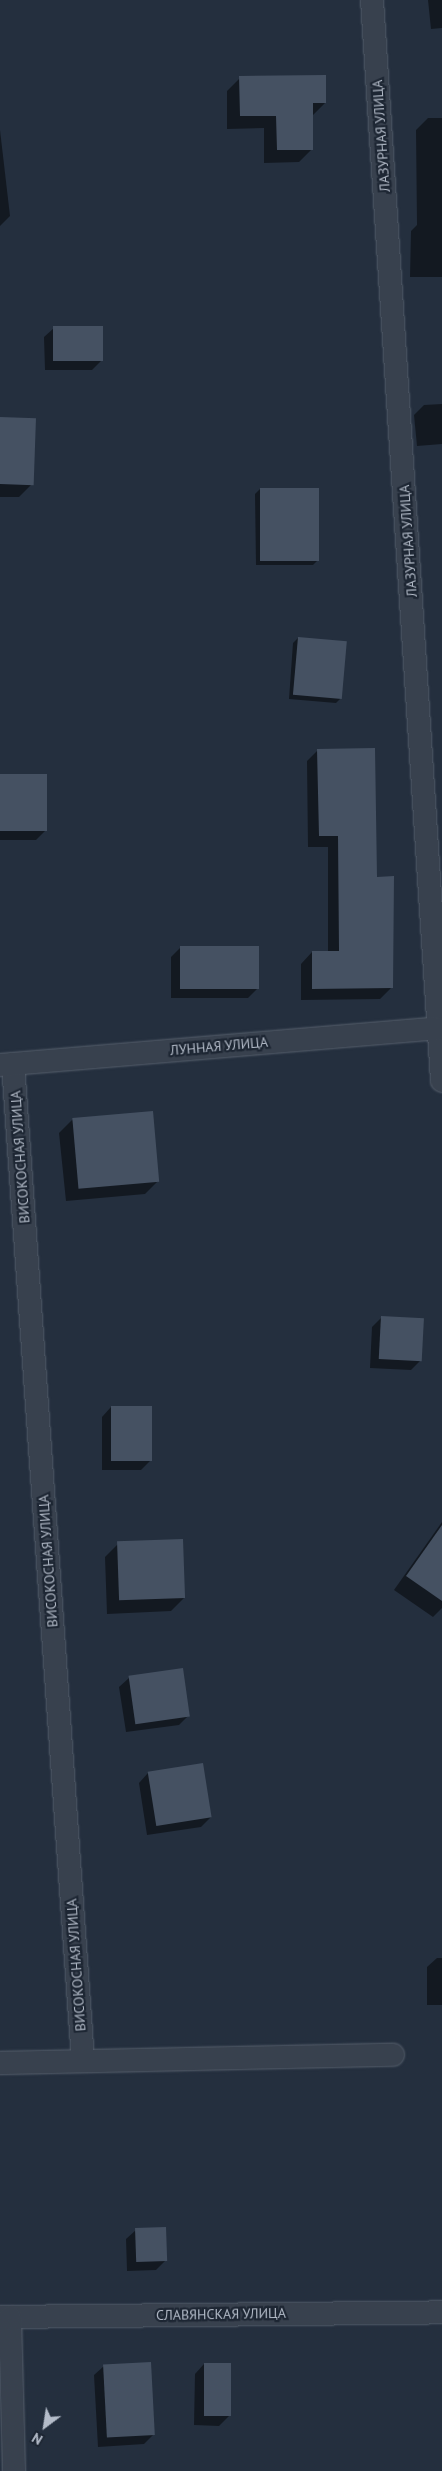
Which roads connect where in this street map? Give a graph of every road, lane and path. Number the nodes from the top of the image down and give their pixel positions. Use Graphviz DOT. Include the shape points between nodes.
graph roads {
  1 [pos="372,0"];
  2 [pos="437,1028"];
  3 [pos="6,1064"];
  4 [pos="442,1081"];
  5 [pos="393,2055"];
  6 [pos="83,2059"];
  7 [pos="0,2063"];
  8 [pos="442,2312"];
  9 [pos="5,2317"];
  10 [pos="14,2471"];
  1 -- 2 [label="street, ЛАЗУРНАЯ УЛИЦА"];
  2 -- 3 [label="street, ЛУННАЯ УЛИЦА"];
  2 -- 4 [label="street, ЛАЗУРНАЯ УЛИЦА"];
  3 -- 6 [label="street, ВИСОКОСНАЯ УЛИЦА"];
  5 -- 6 [label="street"];
  6 -- 7 [label="street"];
  8 -- 9 [label="street, СЛАВЯНСКАЯ УЛИЦА"];
  9 -- 10 [label="street"];
}
